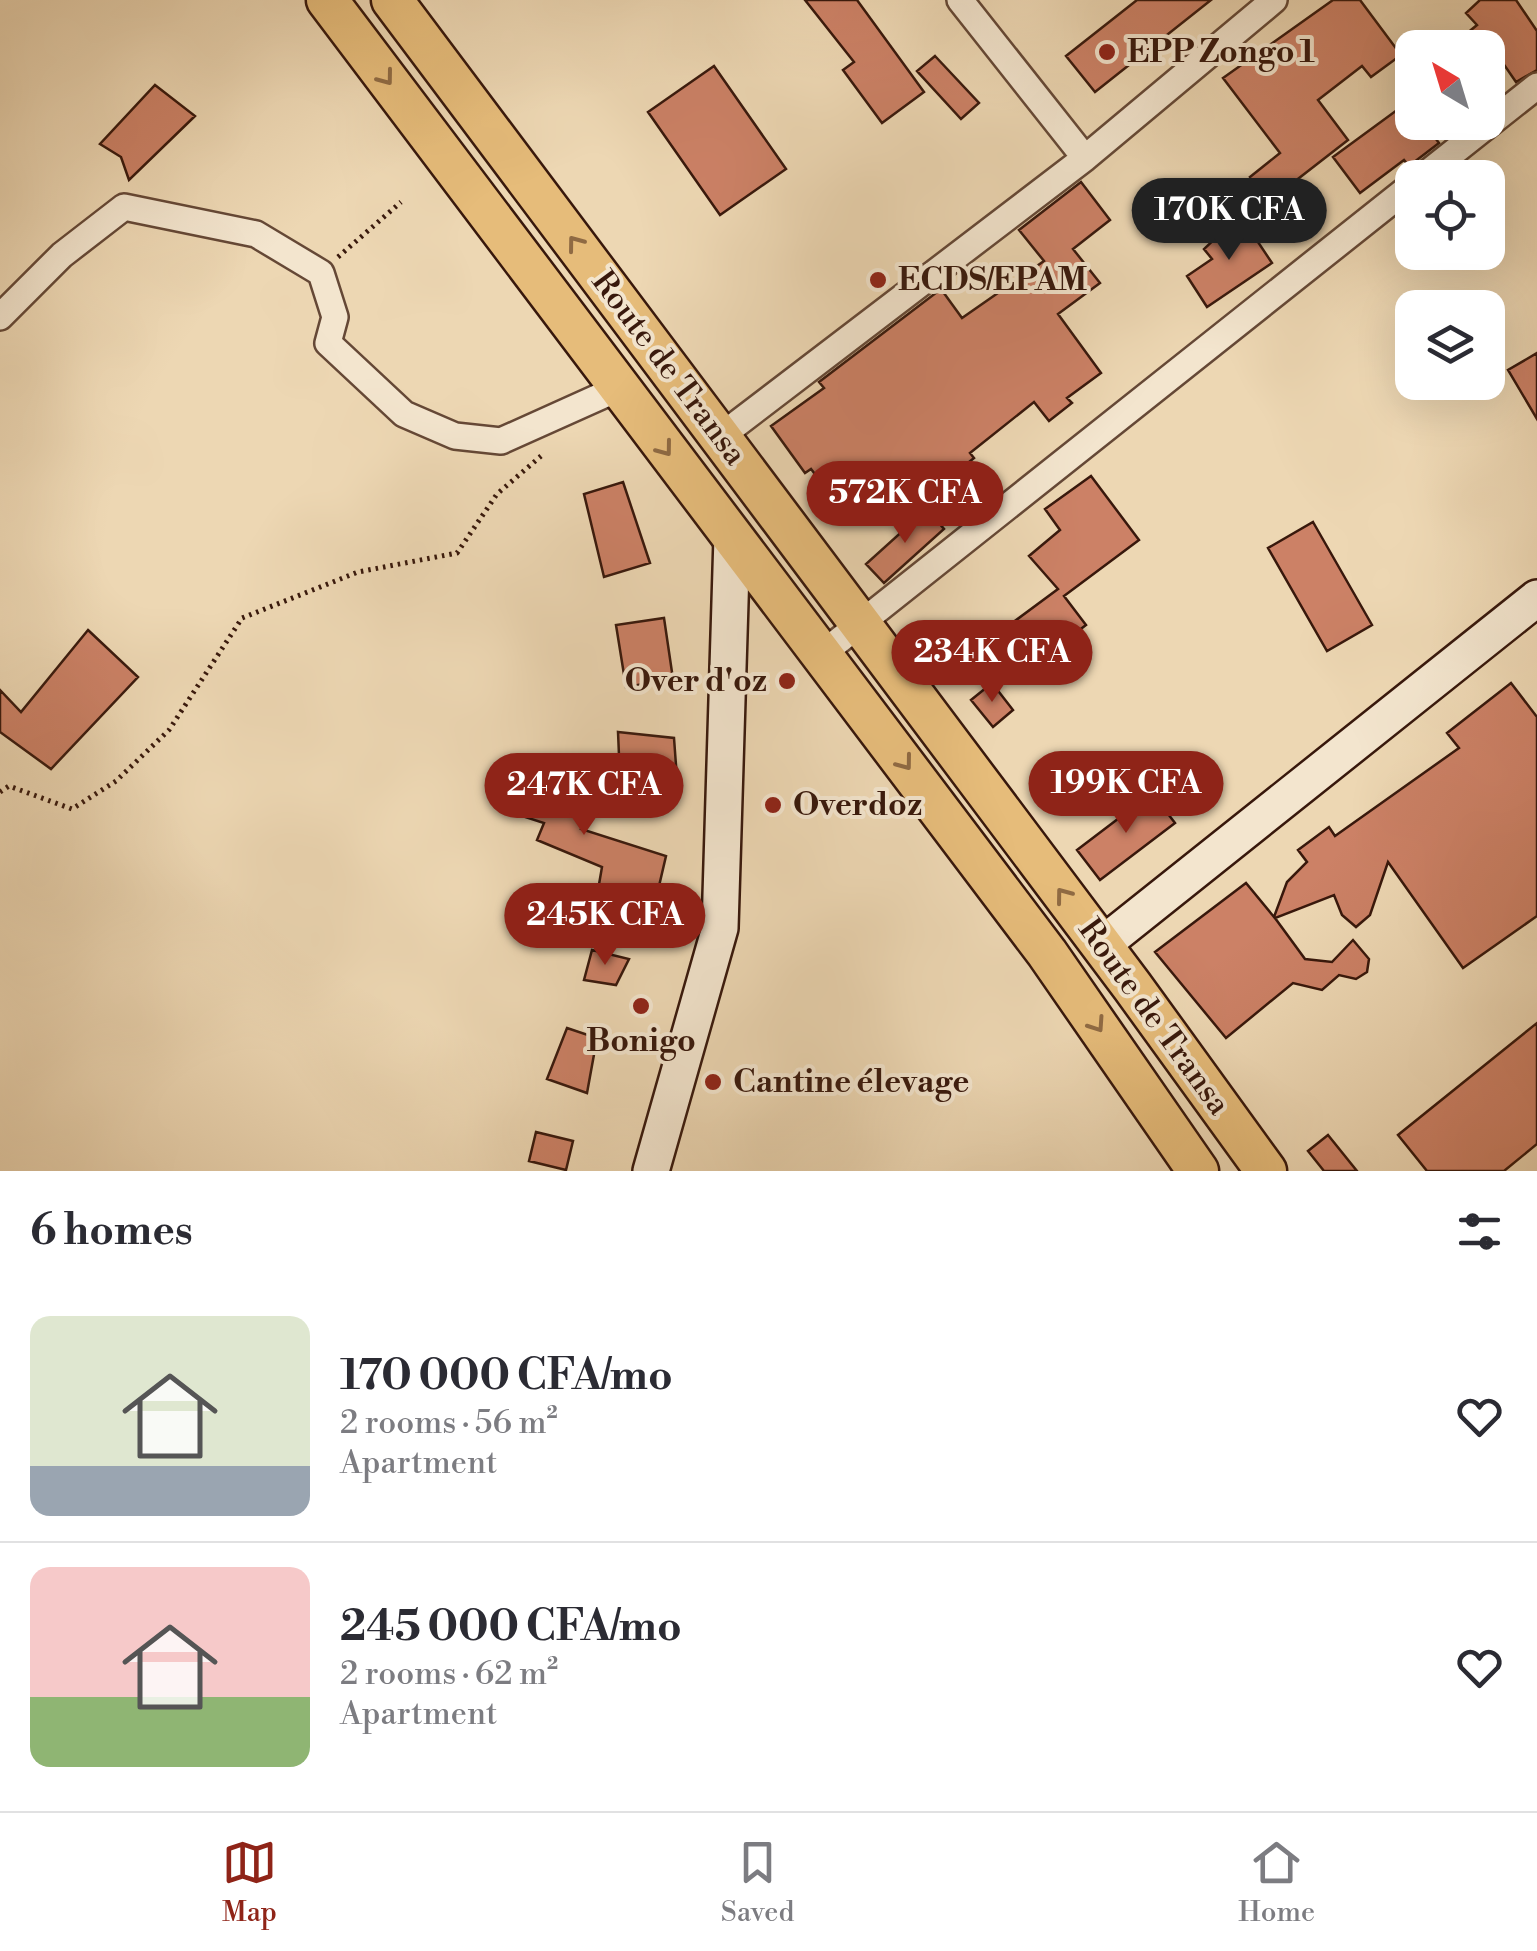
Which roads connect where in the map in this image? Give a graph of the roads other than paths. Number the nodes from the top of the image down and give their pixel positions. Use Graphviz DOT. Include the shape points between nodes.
graph roads {
  1 [pos="327,0"];
  2 [pos="392,0"];
  3 [pos="960,0"];
  4 [pos="1274,0"];
  5 [pos="1537,86"];
  6 [pos="1085,158"];
  7 [pos="1444,160"];
  8 [pos="1395,198"];
  9 [pos="0,317"];
  10 [pos="619,388"];
  11 [pos="721,436"];
  12 [pos="732,537"];
  13 [pos="1537,598"];
  14 [pos="858,624"];
  15 [pos="822,654"];
  16 [pos="1102,946"];
  17 [pos="652,1171"];
  18 [pos="1198,1171"];
  19 [pos="1266,1171"];
  1 -- 10 [label="main road, Route de Transa, one-way"];
  11 -- 2 [label="main road, Route de Transa, one-way"];
  3 -- 6 [label="street"];
  4 -- 6 [label="street"];
  5 -- 7 [label="street"];
  6 -- 11 [label="street"];
  8 -- 14 [label="street"];
  9 -- 10 [label="street" via="62,255 124,207 256,234 321,273 335,317 328,343 404,414 456,436 501,441"];
  10 -- 12 [label="main road, Route de Transa, one-way"];
  11 -- 14 [label="main road, Route de Transa"];
  12 -- 15 [label="main road, Route de Transa"];
  12 -- 17 [label="street" via="720,928"];
  13 -- 16 [label="street"];
  14 -- 15 [label="street"];
  16 -- 14 [label="main road, Route de Transa, one-way"];
  15 -- 18 [label="main road, Route de Transa, one-way" via="1048,953"];
  16 -- 19 [label="main road, Route de Transa"];
}
